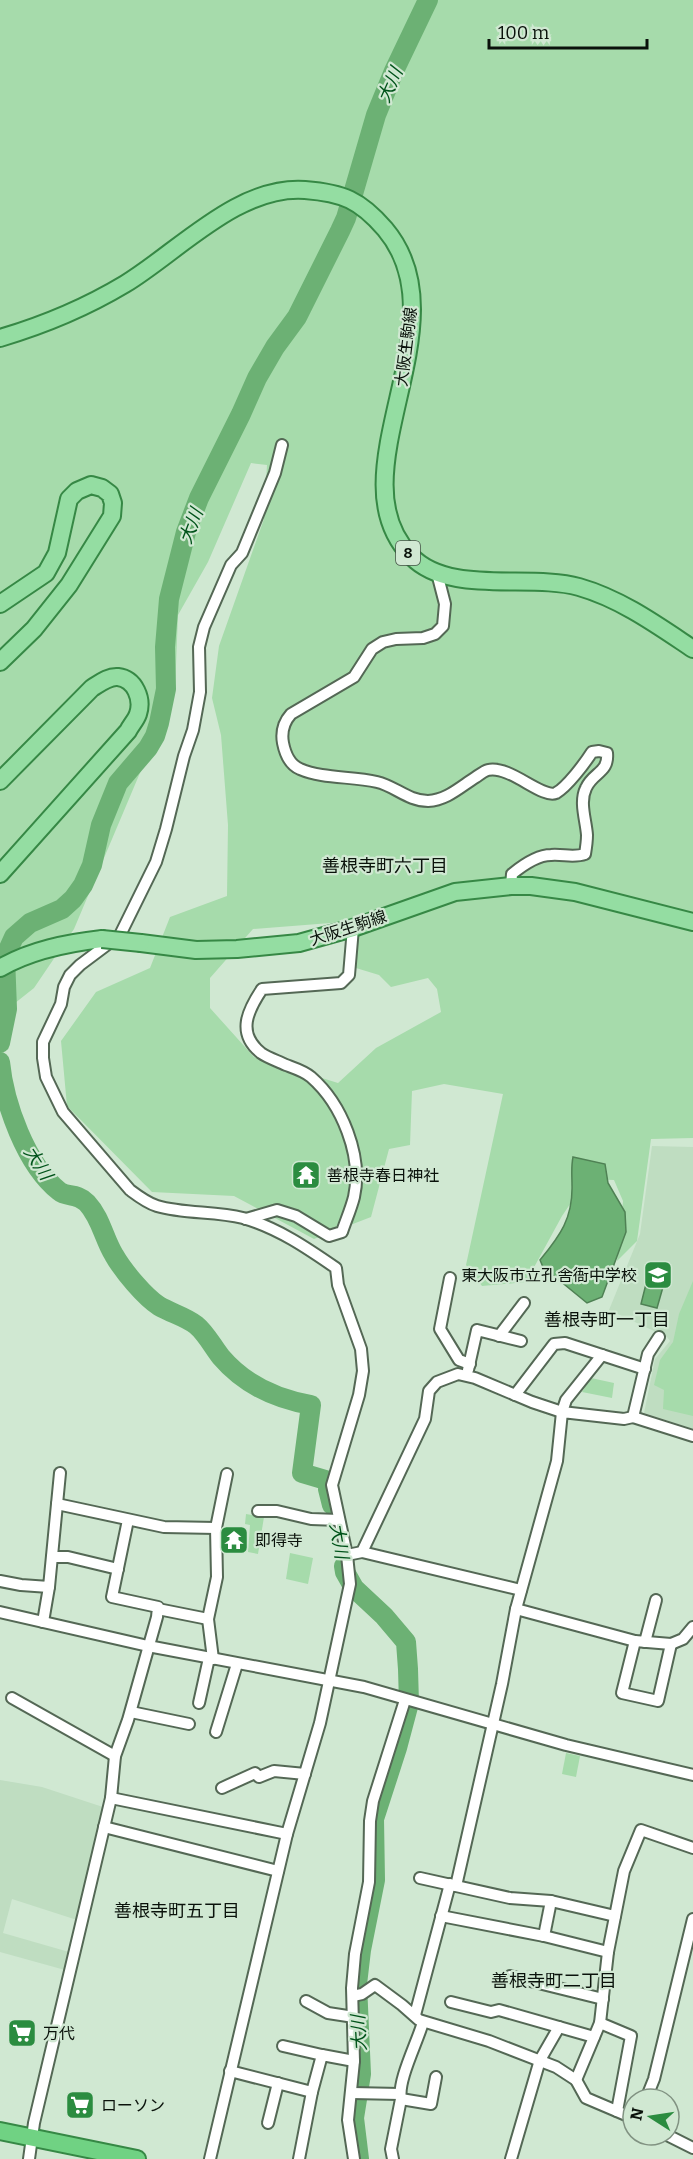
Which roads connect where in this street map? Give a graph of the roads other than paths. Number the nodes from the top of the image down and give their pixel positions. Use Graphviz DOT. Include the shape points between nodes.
graph roads {
  1 [pos="0,338"];
  2 [pos="282,446"];
  3 [pos="437,573"];
  4 [pos="0,604"];
  5 [pos="693,649"];
  6 [pos="0,662"];
  7 [pos="6,775"];
  8 [pos="0,874"];
  9 [pos="511,886"];
  10 [pos="693,922"];
  11 [pos="352,928"];
  12 [pos="0,968"];
  13 [pos="246,1219"];
  14 [pos="450,1278"];
  15 [pos="524,1303"];
  16 [pos="499,1336"];
  17 [pos="659,1337"];
  18 [pos="521,1341"];
  19 [pos="602,1355"];
  20 [pos="470,1364"];
  21 [pos="645,1369"];
  22 [pos="467,1376"];
  23 [pos="515,1395"];
  24 [pos="562,1412"];
  25 [pos="633,1417"];
  26 [pos="693,1436"];
  27 [pos="60,1473"];
  28 [pos="227,1474"];
  29 [pos="57,1504"];
  30 [pos="258,1511"];
  31 [pos="129,1520"];
  32 [pos="339,1520"];
  33 [pos="216,1528"];
  34 [pos="362,1552"];
  35 [pos="347,1555"];
  36 [pos="52,1557"];
  37 [pos="118,1569"];
  38 [pos="0,1581"];
  39 [pos="49,1587"];
  40 [pos="521,1590"];
  41 [pos="656,1600"];
  42 [pos="158,1609"];
  43 [pos="516,1609"];
  44 [pos="0,1612"];
  45 [pos="208,1619"];
  46 [pos="43,1623"];
  47 [pos="693,1627"];
  48 [pos="640,1641"];
  49 [pos="671,1644"];
  50 [pos="148,1646"];
  51 [pos="211,1659"];
  52 [pos="237,1664"];
  53 [pos="330,1680"];
  54 [pos="12,1698"];
  55 [pos="408,1700"];
  56 [pos="199,1703"];
  57 [pos="130,1712"];
  58 [pos="189,1724"];
  59 [pos="492,1725"];
  60 [pos="216,1732"];
  61 [pos="115,1756"];
  62 [pos="305,1774"];
  63 [pos="693,1774"];
  64 [pos="222,1788"];
  65 [pos="111,1798"];
  66 [pos="104,1827"];
  67 [pos="287,1834"];
  68 [pos="693,1848"];
  69 [pos="278,1871"];
  70 [pos="420,1878"];
  71 [pos="453,1885"];
  72 [pos="551,1901"];
  73 [pos="441,1916"];
  74 [pos="615,1916"];
  75 [pos="693,1919"];
  76 [pos="544,1936"];
  77 [pos="608,1952"];
  78 [pos="510,1976"];
  79 [pos="353,1996"];
  80 [pos="603,1999"];
  81 [pos="306,2001"];
  82 [pos="451,2002"];
  83 [pos="354,2017"];
  84 [pos="419,2018"];
  85 [pos="600,2023"];
  86 [pos="559,2027"];
  87 [pos="594,2037"];
  88 [pos="283,2046"];
  89 [pos="322,2055"];
  90 [pos="540,2060"];
  91 [pos="354,2061"];
  92 [pos="230,2072"];
  93 [pos="436,2077"];
  94 [pos="576,2080"];
  95 [pos="278,2083"];
  96 [pos="651,2087"];
  97 [pos="312,2092"];
  98 [pos="352,2093"];
  99 [pos="401,2096"];
  100 [pos="617,2111"];
  101 [pos="621,2113"];
  102 [pos="268,2123"];
  103 [pos="0,2131"];
  104 [pos="33,2138"];
  105 [pos="29,2159"];
  106 [pos="137,2159"];
  107 [pos="210,2159"];
  108 [pos="299,2159"];
  109 [pos="354,2159"];
  110 [pos="393,2159"];
  111 [pos="511,2159"];
  1 -- 3 [label="main road, 大阪生駒線 / 8" via="40,326 89,304 127,283 236,208 275,193 297,189 320,191 361,204 389,234 401,255 412,298 410,335 385,464 383,495 391,530 400,544 413,559"];
  2 -- 13 [label="street" via="242,553 231,565 204,627 193,730 156,862 120,935 70,975 43,1042 46,1077 63,1112 129,1190 157,1206"];
  3 -- 5 [label="main road, 大阪生駒線 / 8" via="470,580 575,585 627,606"];
  3 -- 9 [label="street" via="445,604 443,626 423,638 396,639 372,649 354,677 285,720 285,752 300,769 380,782 425,801 444,799 488,770 507,772 551,794 579,771 592,752 607,753 604,769 585,789 585,854 548,854 525,863 512,874"];
  4 -- 6 [label="main road" via="46,573 57,553 69,500 77,491 91,485 110,494 112,516 69,585 34,629"];
  7 -- 8 [label="main road" via="92,688 118,677 131,682 140,702 128,730"];
  9 -- 10 [label="main road, 大阪生駒線" via="575,892"];
  9 -- 11 [label="main road, 大阪生駒線" via="455,892"];
  11 -- 12 [label="main road, 大阪生駒線, bridge" via="299,943 237,949 196,950 102,939 71,942"];
  11 -- 13 [label="street" via="349,975 341,983 262,989 245,1024 251,1041 262,1053 309,1076 326,1093 345,1125 356,1168 354,1196 342,1232 329,1236 296,1216 277,1210"];
  13 -- 32 [label="street" via="281,1232 336,1268 338,1285 361,1349 363,1371 333,1485"];
  14 -- 20 [label="street" via="440,1329 459,1360"];
  15 -- 16 [label="street"];
  16 -- 18 [label="street"];
  16 -- 20 [label="street" via="477,1330"];
  17 -- 21 [label="street" via="648,1354"];
  19 -- 21 [label="street"];
  19 -- 23 [label="street" via="565,1343 554,1344"];
  19 -- 24 [label="street" via="566,1400"];
  20 -- 22 [label="street"];
  21 -- 25 [label="street"];
  22 -- 23 [label="street"];
  22 -- 34 [label="street" via="458,1374 429,1391 425,1419"];
  23 -- 24 [label="street"];
  24 -- 25 [label="street"];
  24 -- 40 [label="street" via="557,1461"];
  25 -- 26 [label="street"];
  27 -- 29 [label="street"];
  28 -- 33 [label="street"];
  29 -- 31 [label="street"];
  29 -- 36 [label="street"];
  30 -- 32 [label="street"];
  31 -- 33 [label="street" via="164,1527"];
  31 -- 37 [label="street"];
  32 -- 35 [label="street"];
  33 -- 45 [label="street" via="217,1577"];
  34 -- 35 [label="street"];
  34 -- 40 [label="street"];
  35 -- 53 [label="street" via="350,1584"];
  36 -- 37 [label="street"];
  36 -- 39 [label="street"];
  37 -- 42 [label="street" via="112,1597"];
  38 -- 39 [label="street"];
  39 -- 46 [label="street"];
  40 -- 43 [label="street"];
  41 -- 48 [label="street"];
  42 -- 45 [label="street"];
  42 -- 50 [label="street"];
  43 -- 48 [label="street"];
  43 -- 59 [label="street"];
  44 -- 46 [label="street"];
  45 -- 51 [label="street"];
  46 -- 50 [label="street"];
  47 -- 49 [label="street" via="683,1639"];
  48 -- 49 [label="street"];
  48 -- 49 [label="street" via="622,1693 658,1701"];
  50 -- 51 [label="street"];
  50 -- 57 [label="street"];
  51 -- 52 [label="street"];
  51 -- 56 [label="street"];
  52 -- 53 [label="street"];
  52 -- 60 [label="street"];
  53 -- 55 [label="street"];
  53 -- 62 [label="street"];
  54 -- 61 [label="street"];
  55 -- 59 [label="street"];
  55 -- 79 [label="street" via="373,1802 369,1882 355,1954"];
  57 -- 58 [label="street"];
  57 -- 61 [label="street"];
  59 -- 63 [label="street"];
  59 -- 71 [label="street"];
  61 -- 65 [label="street"];
  62 -- 64 [label="street" via="274,1771 259,1778 255,1773"];
  62 -- 67 [label="street"];
  65 -- 66 [label="street"];
  65 -- 67 [label="street"];
  66 -- 69 [label="street"];
  66 -- 104 [label="street"];
  67 -- 69 [label="street"];
  68 -- 74 [label="street" via="641,1830 624,1871"];
  69 -- 92 [label="street"];
  70 -- 71 [label="street"];
  71 -- 72 [label="street" via="510,1898"];
  71 -- 73 [label="street"];
  72 -- 74 [label="street"];
  72 -- 76 [label="street"];
  73 -- 76 [label="street"];
  73 -- 84 [label="street"];
  74 -- 77 [label="street"];
  75 -- 96 [label="street"];
  76 -- 77 [label="street"];
  77 -- 80 [label="street"];
  78 -- 80 [label="street"];
  79 -- 83 [label="street"];
  79 -- 84 [label="street" via="375,1985"];
  80 -- 85 [label="street"];
  81 -- 83 [label="street" via="328,2013"];
  82 -- 86 [label="street" via="491,2012 499,2010"];
  83 -- 91 [label="street"];
  84 -- 90 [label="street"];
  84 -- 99 [label="street"];
  85 -- 87 [label="street"];
  85 -- 100 [label="street" via="631,2036"];
  86 -- 87 [label="street"];
  86 -- 90 [label="street"];
  87 -- 94 [label="street"];
  88 -- 89 [label="street"];
  89 -- 91 [label="street"];
  89 -- 97 [label="street"];
  90 -- 94 [label="street"];
  90 -- 111 [label="street"];
  91 -- 98 [label="street"];
  92 -- 95 [label="street"];
  92 -- 107 [label="street"];
  93 -- 99 [label="street" via="431,2104"];
  94 -- 100 [label="street" via="586,2098"];
  95 -- 97 [label="street"];
  95 -- 102 [label="street"];
  97 -- 108 [label="street"];
  98 -- 99 [label="street"];
  98 -- 109 [label="street" via="348,2120"];
  99 -- 110 [label="street" via="391,2149"];
  100 -- 101 [label="street"];
  103 -- 104 [label="highway"];
  104 -- 105 [label="street"];
  104 -- 106 [label="highway"];
}
